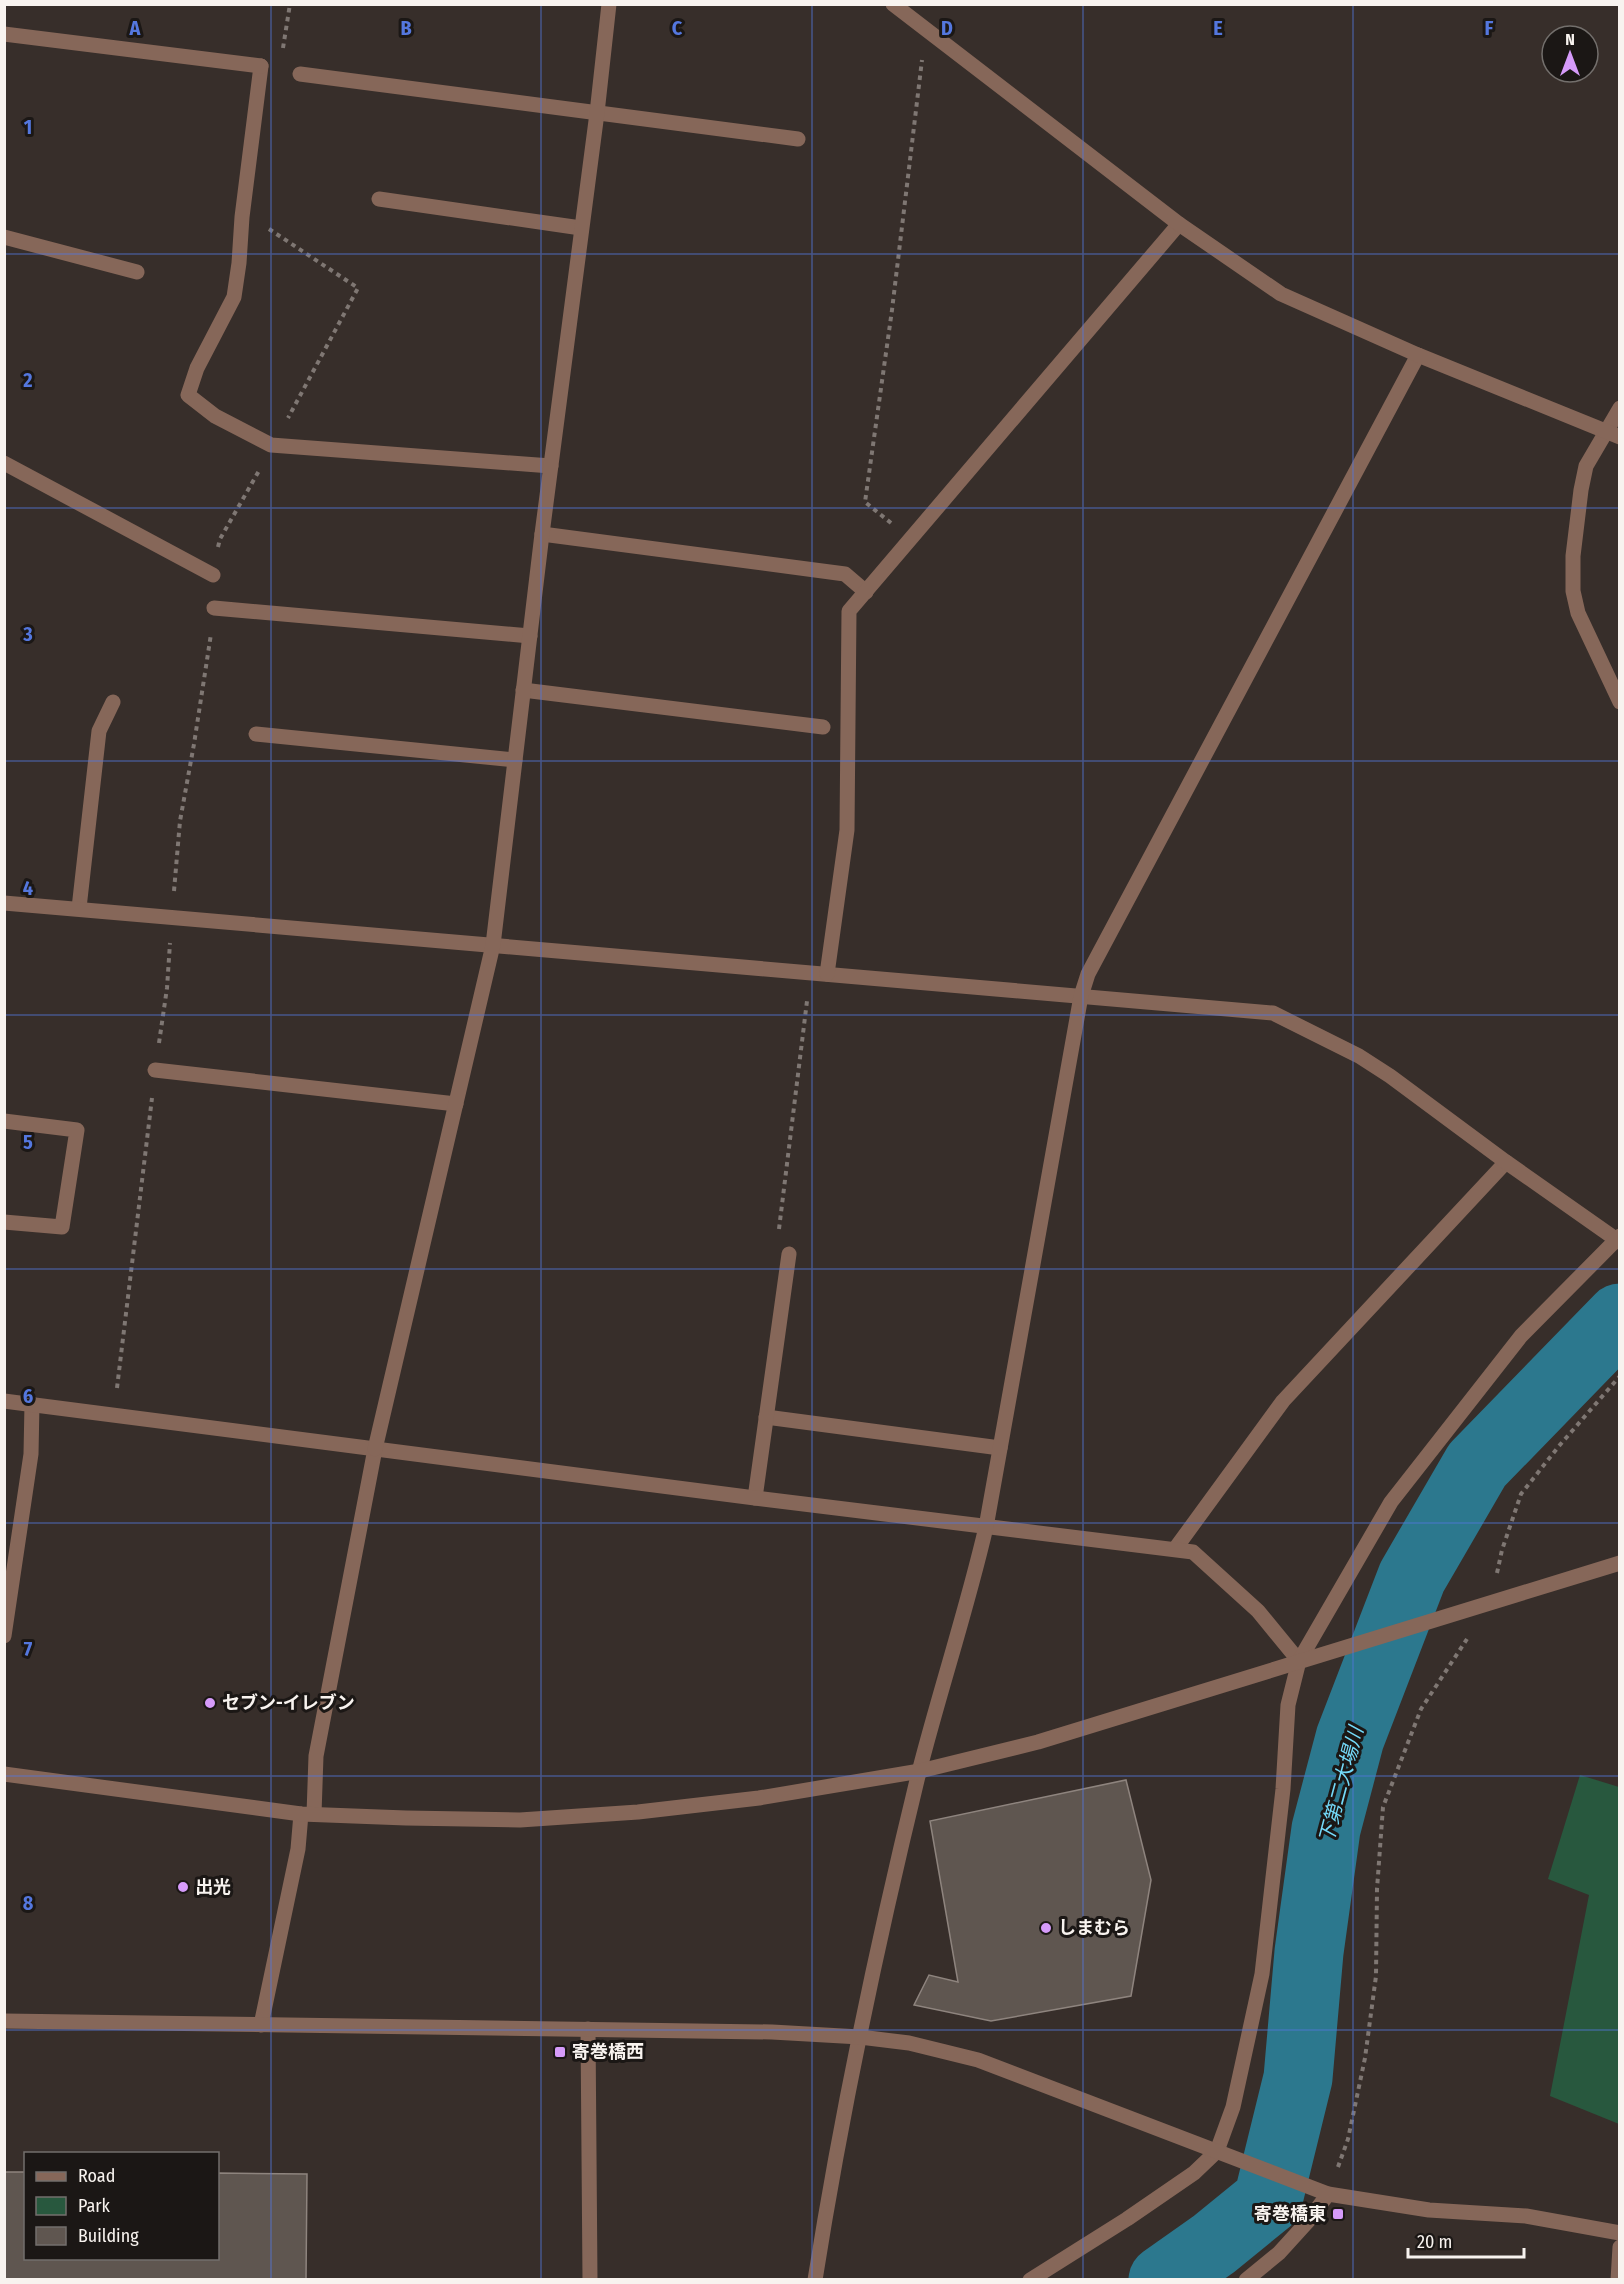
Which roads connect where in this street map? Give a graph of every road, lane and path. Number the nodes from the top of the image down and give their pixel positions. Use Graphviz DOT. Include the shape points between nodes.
graph roads {
  1 [pos="291,4"];
  2 [pos="609,4"];
  3 [pos="893,4"];
  4 [pos="4,34"];
  5 [pos="283,49"];
  6 [pos="923,56"];
  7 [pos="300,74"];
  8 [pos="597,113"];
  9 [pos="798,139"];
  10 [pos="379,199"];
  11 [pos="259,222"];
  12 [pos="1179,224"];
  13 [pos="581,228"];
  14 [pos="4,237"];
  15 [pos="137,272"];
  16 [pos="1418,355"];
  17 [pos="1620,408"];
  18 [pos="1612,434"];
  19 [pos="271,445"];
  20 [pos="4,463"];
  21 [pos="551,466"];
  22 [pos="896,527"];
  23 [pos="542,534"];
  24 [pos="213,575"];
  25 [pos="866,592"];
  26 [pos="214,608"];
  27 [pos="530,636"];
  28 [pos="524,690"];
  29 [pos="113,702"];
  30 [pos="1620,702"];
  31 [pos="823,727"];
  32 [pos="256,734"];
  33 [pos="515,760"];
  34 [pos="4,903"];
  35 [pos="79,909"];
  36 [pos="172,917"];
  37 [pos="493,945"];
  38 [pos="827,974"];
  39 [pos="1082,996"];
  40 [pos="155,1070"];
  41 [pos="456,1104"];
  42 [pos="4,1121"];
  43 [pos="1506,1162"];
  44 [pos="4,1222"];
  45 [pos="1618,1239"];
  46 [pos="789,1254"];
  47 [pos="1620,1376"];
  48 [pos="4,1401"];
  49 [pos="32,1404"];
  50 [pos="113,1415"];
  51 [pos="766,1417"];
  52 [pos="1000,1448"];
  53 [pos="375,1449"];
  54 [pos="755,1498"];
  55 [pos="986,1527"];
  56 [pos="1175,1549"];
  57 [pos="1620,1563"];
  58 [pos="1490,1603"];
  59 [pos="4,1636"];
  60 [pos="1299,1661"];
  61 [pos="920,1771"];
  62 [pos="4,1774"];
  63 [pos="307,1814"];
  64 [pos="4,2021"];
  65 [pos="261,2025"];
  66 [pos="588,2029"];
  67 [pos="860,2037"];
  68 [pos="1348,2139"];
  69 [pos="1217,2151"];
  70 [pos="1328,2194"];
  71 [pos="1620,2233"];
  72 [pos="1620,2247"];
  73 [pos="590,2280"];
  74 [pos="815,2280"];
  75 [pos="1030,2280"];
  76 [pos="1246,2280"];
  77 [pos="1618,2280"];
  1 -- 5 [label="path"];
  2 -- 8 [label="street"];
  3 -- 12 [label="street"];
  4 -- 19 [label="street" via="261,66 234,297 197,368 188,395 215,416"];
  6 -- 22 [label="path" via="865,502"];
  7 -- 8 [label="street"];
  8 -- 9 [label="street"];
  8 -- 13 [label="street"];
  10 -- 13 [label="street"];
  11 -- 19 [label="path" via="357,288"];
  12 -- 16 [label="street" via="1281,294"];
  12 -- 25 [label="street"];
  13 -- 21 [label="street"];
  14 -- 15 [label="street"];
  16 -- 18 [label="street"];
  16 -- 39 [label="street" via="1088,974"];
  17 -- 18 [label="street"];
  18 -- 30 [label="street" via="1586,466 1573,556 1573,591 1578,613"];
  19 -- 21 [label="street"];
  19 -- 24 [label="path" via="220,539"];
  20 -- 24 [label="street"];
  21 -- 23 [label="street"];
  23 -- 25 [label="street" via="845,574"];
  23 -- 27 [label="street"];
  25 -- 38 [label="street" via="849,611 847,830"];
  26 -- 27 [label="street"];
  26 -- 36 [label="path" via="180,821"];
  27 -- 28 [label="street"];
  28 -- 31 [label="street"];
  28 -- 33 [label="street"];
  29 -- 35 [label="street" via="99,731"];
  32 -- 33 [label="street"];
  33 -- 37 [label="street"];
  34 -- 35 [label="street"];
  35 -- 36 [label="street"];
  36 -- 37 [label="street"];
  36 -- 40 [label="path"];
  37 -- 38 [label="street"];
  37 -- 41 [label="street"];
  38 -- 39 [label="street"];
  39 -- 43 [label="street" via="1273,1013 1359,1056"];
  39 -- 52 [label="street"];
  40 -- 41 [label="street"];
  40 -- 50 [label="path"];
  41 -- 53 [label="street"];
  42 -- 44 [label="street" via="77,1130 62,1227"];
  43 -- 45 [label="street"];
  43 -- 56 [label="street" via="1283,1401"];
  45 -- 60 [label="street" via="1521,1336 1391,1502"];
  46 -- 51 [label="street"];
  47 -- 58 [label="path" via="1521,1494"];
  48 -- 49 [label="street"];
  49 -- 50 [label="street"];
  49 -- 59 [label="street" via="31,1454"];
  50 -- 53 [label="street"];
  51 -- 52 [label="street"];
  51 -- 54 [label="street"];
  52 -- 55 [label="street"];
  53 -- 54 [label="street"];
  53 -- 63 [label="street"];
  54 -- 55 [label="street"];
  55 -- 56 [label="street"];
  55 -- 61 [label="street"];
  56 -- 60 [label="street" via="1193,1552 1218,1574 1258,1611"];
  57 -- 58 [label="street"];
  58 -- 60 [label="street"];
  58 -- 68 [label="path" via="1421,1709 1383,1807 1376,1976 1365,2058"];
  60 -- 61 [label="street" via="1038,1742"];
  60 -- 69 [label="street" via="1288,1705 1283,1790 1262,1974 1233,2107"];
  61 -- 63 [label="street" via="759,1798 638,1812 520,1820"];
  61 -- 67 [label="street"];
  62 -- 63 [label="street"];
  63 -- 65 [label="street"];
  64 -- 65 [label="street"];
  65 -- 66 [label="street"];
  66 -- 67 [label="street"];
  66 -- 73 [label="street"];
  67 -- 69 [label="street" via="909,2043 978,2060"];
  67 -- 74 [label="street" via="832,2169"];
  69 -- 70 [label="street"];
  69 -- 75 [label="street" via="1194,2173"];
  70 -- 71 [label="street" via="1429,2210 1526,2216"];
  70 -- 76 [label="street" via="1279,2253"];
  72 -- 77 [label="street"];
}
